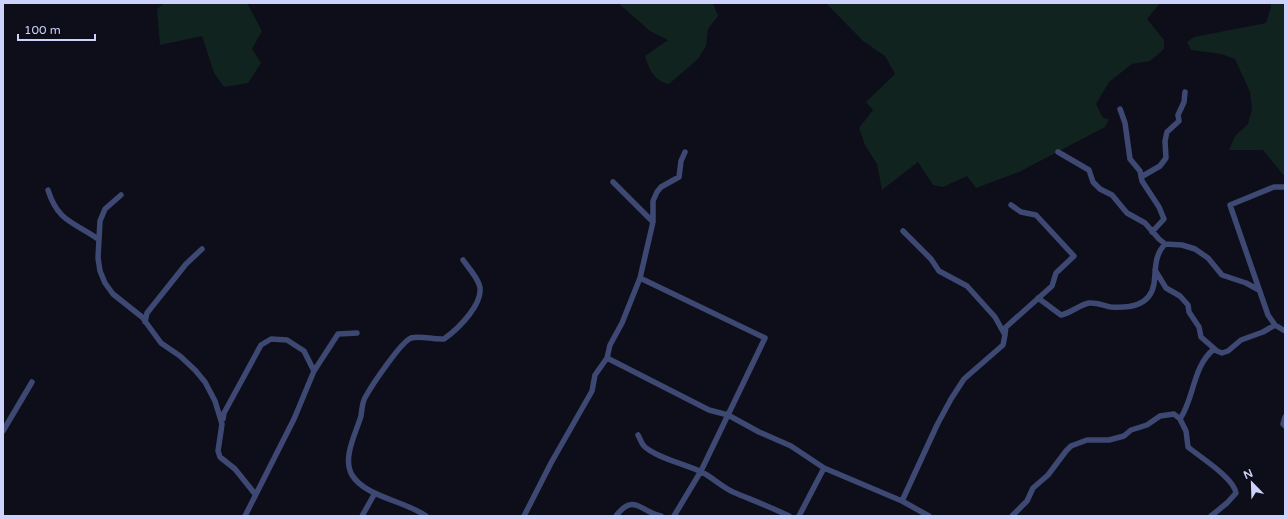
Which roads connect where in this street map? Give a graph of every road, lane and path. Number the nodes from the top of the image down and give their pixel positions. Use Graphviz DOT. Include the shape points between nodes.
graph roads {
  1 [pos="1185,92"];
  2 [pos="1120,109"];
  3 [pos="685,152"];
  4 [pos="1058,152"];
  5 [pos="1141,177"];
  6 [pos="613,182"];
  7 [pos="1285,187"];
  8 [pos="48,190"];
  9 [pos="121,195"];
  10 [pos="1012,205"];
  11 [pos="653,222"];
  12 [pos="903,231"];
  13 [pos="1152,232"];
  14 [pos="98,239"];
  15 [pos="1166,244"];
  16 [pos="202,248"];
  17 [pos="463,260"];
  18 [pos="1155,270"];
  19 [pos="640,278"];
  20 [pos="1259,290"];
  21 [pos="1038,298"];
  22 [pos="145,322"];
  23 [pos="1275,325"];
  24 [pos="1285,331"];
  25 [pos="357,333"];
  26 [pos="1005,335"];
  27 [pos="1214,349"];
  28 [pos="607,358"];
  29 [pos="314,371"];
  30 [pos="32,382"];
  31 [pos="728,415"];
  32 [pos="1285,417"];
  33 [pos="1180,419"];
  34 [pos="222,424"];
  35 [pos="1285,426"];
  36 [pos="3,431"];
  37 [pos="638,435"];
  38 [pos="824,468"];
  39 [pos="701,472"];
  40 [pos="375,493"];
  41 [pos="254,494"];
  42 [pos="902,500"];
  43 [pos="245,516"];
  44 [pos="362,516"];
  45 [pos="426,516"];
  46 [pos="524,516"];
  47 [pos="616,516"];
  48 [pos="661,516"];
  49 [pos="674,516"];
  50 [pos="789,516"];
  51 [pos="799,516"];
  52 [pos="929,516"];
  53 [pos="1012,516"];
  54 [pos="1211,516"];
  1 -- 5 [label="street" via="1178,115 1179,121 1167,132 1166,158 1160,166"];
  2 -- 5 [label="street" via="1125,123 1130,159 1140,171"];
  3 -- 11 [label="street" via="679,177 657,192 653,201"];
  4 -- 13 [label="street" via="1089,170 1093,182 1100,189 1112,195 1120,207 1145,223"];
  5 -- 13 [label="street" via="1164,219"];
  6 -- 11 [label="street"];
  7 -- 20 [label="street" via="1274,187 1230,205"];
  8 -- 14 [label="street" via="51,201 59,213"];
  9 -- 14 [label="street" via="105,209 100,221"];
  10 -- 21 [label="street" via="1021,212 1036,215 1074,256 1056,273 1052,286"];
  11 -- 19 [label="street"];
  12 -- 26 [label="street" via="931,259 939,271 967,286 995,318"];
  13 -- 15 [label="street"];
  14 -- 22 [label="street" via="100,271 105,284"];
  15 -- 18 [label="street" via="1156,258"];
  15 -- 20 [label="street" via="1195,249 1208,258 1222,275"];
  16 -- 22 [label="street" via="147,313"];
  17 -- 40 [label="street" via="479,283 480,293 471,312 444,339 416,338 402,345 365,397 350,452 349,468 357,482"];
  18 -- 21 [label="street" via="1152,293 1138,305 1110,307 1089,303 1061,315"];
  18 -- 27 [label="street" via="1166,288 1180,296 1188,305 1201,337"];
  19 -- 28 [label="street" via="610,345"];
  19 -- 31 [label="street" via="765,338"];
  20 -- 23 [label="street" via="1268,315"];
  21 -- 26 [label="street" via="1006,327"];
  22 -- 34 [label="street" via="161,343 180,356 205,382 215,401"];
  23 -- 24 [label="street"];
  23 -- 27 [label="street" via="1242,340 1228,351 1222,353"];
  25 -- 29 [label="street" via="338,334"];
  26 -- 42 [label="street" via="1003,345 964,379 951,399"];
  27 -- 33 [label="street" via="1204,358 1196,374 1191,399"];
  28 -- 31 [label="street" via="709,410"];
  28 -- 46 [label="street" via="595,375 592,390"];
  29 -- 34 [label="street" via="304,351 287,340 266,341 261,345 224,413"];
  29 -- 41 [label="street" via="294,419"];
  30 -- 36 [label="street"];
  31 -- 38 [label="street" via="791,446"];
  31 -- 39 [label="street"];
  32 -- 35 [label="street"];
  33 -- 53 [label="street" via="1174,414 1168,414 1131,430 1124,436 1109,440 1087,440 1071,446"];
  33 -- 54 [label="street" via="1186,431 1188,447 1235,488 1236,493"];
  34 -- 41 [label="street" via="218,451 220,457 235,469"];
  37 -- 39 [label="street" via="643,445 653,453"];
  38 -- 42 [label="street"];
  38 -- 51 [label="street"];
  39 -- 49 [label="street"];
  39 -- 50 [label="street" via="732,491"];
  40 -- 44 [label="street"];
  40 -- 45 [label="street" via="416,509"];
  41 -- 43 [label="street"];
  42 -- 52 [label="street"];
  47 -- 48 [label="street" via="624,506 633,504"];
}
